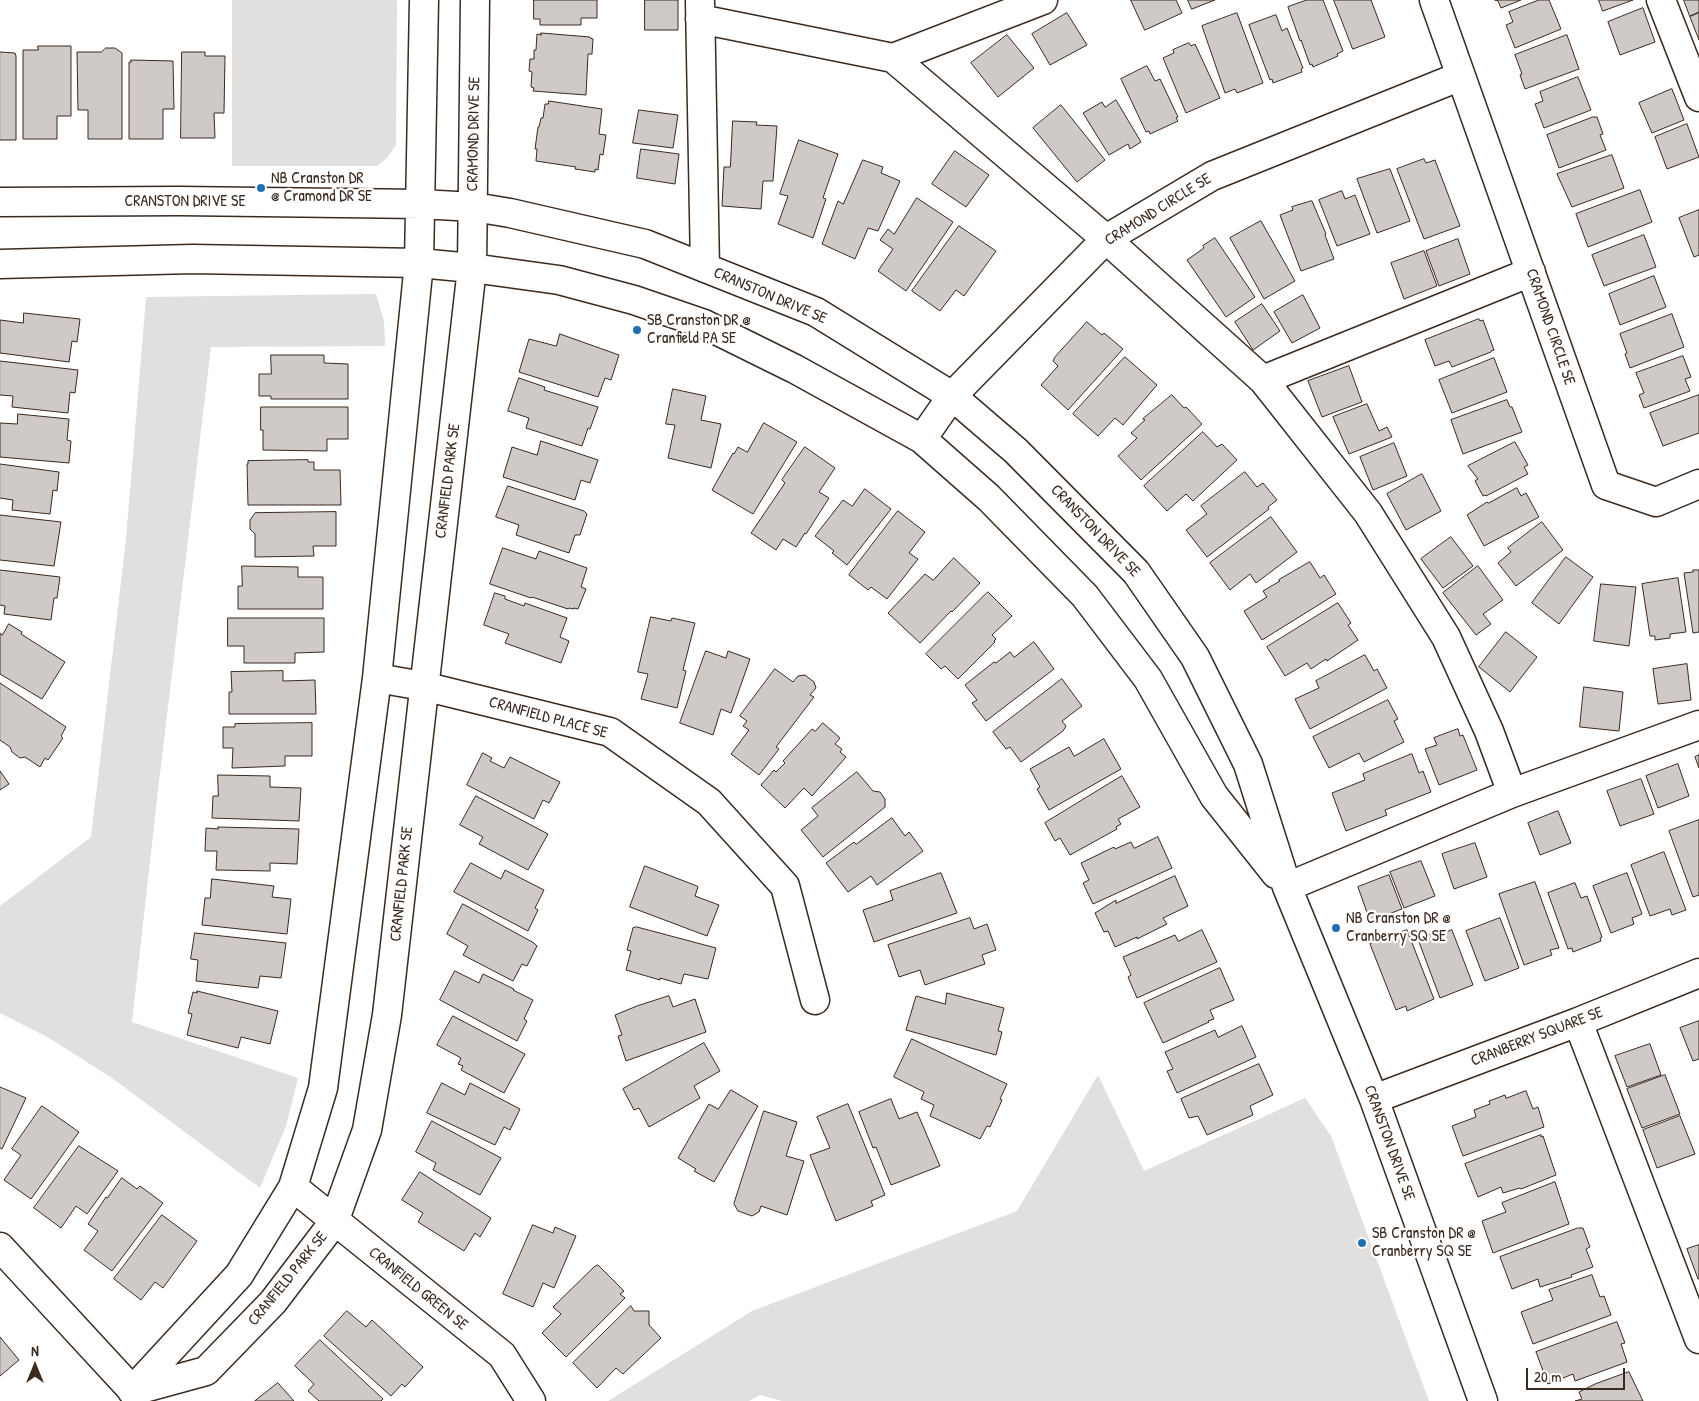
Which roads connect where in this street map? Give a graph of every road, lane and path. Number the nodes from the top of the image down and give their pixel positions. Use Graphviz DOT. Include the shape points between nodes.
graph roads {
  1 [pos="424,0"];
  2 [pos="476,0"];
  3 [pos="1043,0"];
  4 [pos="1434,0"];
  5 [pos="1661,0"];
  6 [pos="700,10"];
  7 [pos="893,58"];
  8 [pos="1461,76"];
  9 [pos="1699,97"];
  10 [pos="0,202"];
  11 [pos="421,204"];
  12 [pos="474,207"];
  13 [pos="1106,239"];
  14 [pos="419,263"];
  15 [pos="0,264"];
  16 [pos="472,268"];
  17 [pos="705,268"];
  18 [pos="1531,272"];
  19 [pos="1263,380"];
  20 [pos="952,396"];
  21 [pos="922,439"];
  22 [pos="1699,484"];
  23 [pos="377,678"];
  24 [pos="424,686"];
  25 [pos="1699,725"];
  26 [pos="1512,793"];
  27 [pos="1287,887"];
  28 [pos="1699,973"];
  29 [pos="815,1000"];
  30 [pos="1578,1022"];
  31 [pos="1374,1099"];
  32 [pos="293,1187"];
  33 [pos="334,1222"];
  34 [pos="0,1247"];
  35 [pos="1699,1339"];
  36 [pos="126,1396"];
  37 [pos="531,1401"];
  38 [pos="1483,1401"];
  1 -- 11 [label="street"];
  2 -- 12 [label="street, CRAMOND DRIVE SE"];
  3 -- 7 [label="street"];
  4 -- 8 [label="street, CRAMOND CIRCLE SE"];
  5 -- 9 [label="street"];
  6 -- 7 [label="street"];
  6 -- 17 [label="street"];
  7 -- 13 [label="street"];
  8 -- 13 [label="street, CRAMOND CIRCLE SE" via="1212,176"];
  8 -- 18 [label="street, CRAMOND CIRCLE SE"];
  10 -- 11 [label="street, CRANSTON DRIVE SE"];
  11 -- 12 [label="street, CRANSTON DRIVE SE"];
  11 -- 14 [label="street"];
  12 -- 16 [label="street, CRAMOND DRIVE SE"];
  12 -- 17 [label="street, CRANSTON DRIVE SE" via="645,244"];
  13 -- 19 [label="street"];
  13 -- 20 [label="street, CRAMOND CIRCLE SE"];
  14 -- 15 [label="street, CRANSTON DRIVE SE" via="192,259"];
  14 -- 16 [label="street, CRANSTON DRIVE SE"];
  14 -- 23 [label="street"];
  16 -- 21 [label="street, CRANSTON DRIVE SE" via="559,280 634,300 704,324 795,369"];
  16 -- 24 [label="street, CRANFIELD PARK SE"];
  17 -- 20 [label="street, CRANSTON DRIVE SE" via="816,312"];
  18 -- 19 [label="street"];
  18 -- 22 [label="street, CRAMOND CIRCLE SE" via="1606,485 1656,502"];
  19 -- 26 [label="street" via="1368,513 1446,637"];
  20 -- 21 [label="street, CRAMOND CIRCLE SE"];
  20 -- 27 [label="street, CRANSTON DRIVE SE" via="1016,451 1136,572 1195,657 1248,764"];
  21 -- 27 [label="street, CRANSTON DRIVE SE" via="989,498 1085,596 1148,679 1214,796"];
  23 -- 24 [label="street, CRANFIELD PLACE SE"];
  23 -- 32 [label="street" via="323,1088"];
  24 -- 29 [label="street, CRANFIELD PLACE SE" via="610,732 709,802 786,886"];
  24 -- 33 [label="street, CRANFIELD PARK SE" via="387,1015 366,1130"];
  25 -- 26 [label="street"];
  26 -- 27 [label="street"];
  27 -- 31 [label="street, CRANSTON DRIVE SE"];
  28 -- 30 [label="street, CRANBERRY SQUARE SE"];
  30 -- 31 [label="street, CRANBERRY SQUARE SE"];
  30 -- 35 [label="street"];
  31 -- 38 [label="street, CRANSTON DRIVE SE"];
  32 -- 33 [label="street, CRANFIELD GREEN SE"];
  32 -- 36 [label="street" via="239,1275"];
  33 -- 36 [label="street, CRANFIELD PARK SE" via="273,1302 206,1371"];
  33 -- 37 [label="street, CRANFIELD GREEN SE" via="502,1355"];
  34 -- 36 [label="street"];
}
